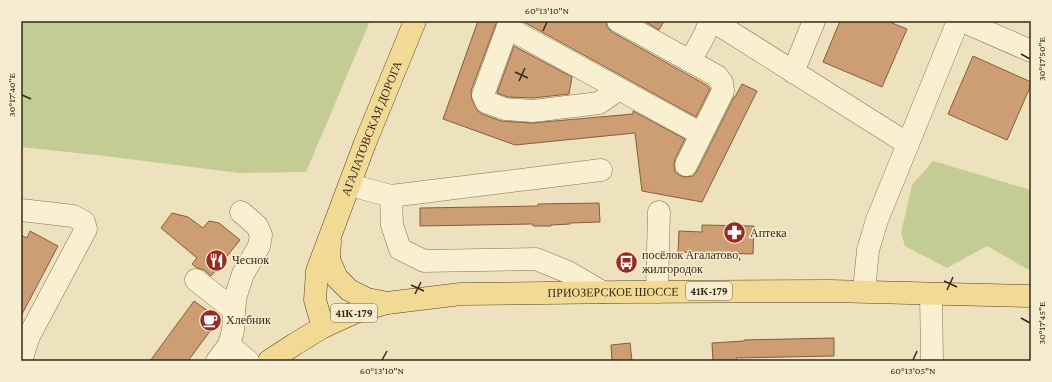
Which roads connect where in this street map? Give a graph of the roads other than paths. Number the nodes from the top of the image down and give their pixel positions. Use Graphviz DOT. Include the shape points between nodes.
graph roads {
  1 [pos="415,21"];
  2 [pos="618,21"];
  3 [pos="710,21"];
  4 [pos="713,21"];
  5 [pos="814,21"];
  6 [pos="958,21"];
  7 [pos="962,21"];
  8 [pos="509,25"];
  9 [pos="1031,51"];
  10 [pos="690,61"];
  11 [pos="793,72"];
  12 [pos="619,89"];
  13 [pos="701,134"];
  14 [pos="908,144"];
  15 [pos="686,165"];
  16 [pos="601,170"];
  17 [pos="350,183"];
  18 [pos="392,196"];
  19 [pos="21,210"];
  20 [pos="241,212"];
  21 [pos="659,212"];
  22 [pos="330,236"];
  23 [pos="196,280"];
  24 [pos="864,291"];
  25 [pos="602,292"];
  26 [pos="657,292"];
  27 [pos="931,294"];
  28 [pos="1031,296"];
  29 [pos="387,304"];
  30 [pos="234,310"];
  31 [pos="323,327"];
  32 [pos="25,334"];
  33 [pos="223,353"];
  34 [pos="21,361"];
  35 [pos="248,361"];
  36 [pos="269,361"];
  37 [pos="932,361"];
  1 -- 17 [label="main road, АГАЛАТОВСКАЯ ДОРОГА"];
  2 -- 10 [label="street"];
  3 -- 10 [label="street"];
  4 -- 11 [label="street"];
  5 -- 11 [label="street"];
  6 -- 14 [label="street"];
  7 -- 9 [label="street"];
  8 -- 12 [label="street"];
  8 -- 12 [label="street" via="483,95 486,102 505,109 533,111 599,103"];
  10 -- 13 [label="street" via="717,76 722,83 723,91"];
  11 -- 14 [label="street"];
  12 -- 13 [label="street"];
  13 -- 15 [label="street"];
  14 -- 24 [label="street" via="877,220 868,250"];
  16 -- 18 [label="street"];
  17 -- 18 [label="street"];
  17 -- 22 [label="main road, АГАЛАТОВСКАЯ ДОРОГА"];
  18 -- 25 [label="street" via="392,225 400,249 424,261 536,259 568,272"];
  19 -- 32 [label="street" via="73,216 84,222 86,229"];
  20 -- 30 [label="street" via="258,226 261,235 260,246 243,274"];
  21 -- 26 [label="street"];
  22 -- 29 [label="main road" via="329,260 337,278 349,290 367,299"];
  22 -- 31 [label="main road, АГАЛАТОВСКАЯ ДОРОГА" via="317,272 315,300"];
  23 -- 30 [label="street"];
  24 -- 26 [label="main road, ПРИОЗЕРСКОЕ ШОССЕ / 41К-179"];
  24 -- 27 [label="main road, ПРИОЗЕРСКОЕ ШОССЕ / 41К-179"];
  25 -- 26 [label="main road, ПРИОЗЕРСКОЕ ШОССЕ / 41К-179"];
  25 -- 29 [label="main road, ПРИОЗЕРСКОЕ ШОССЕ / 41К-179" via="461,294"];
  27 -- 28 [label="main road, ПРИОЗЕРСКОЕ ШОССЕ / 41К-179"];
  27 -- 37 [label="street"];
  29 -- 31 [label="main road, 41К-179" via="356,312"];
  30 -- 33 [label="street" via="233,331"];
  31 -- 36 [label="main road, 41К-179"];
  32 -- 34 [label="street"];
  33 -- 35 [label="street"];
}
